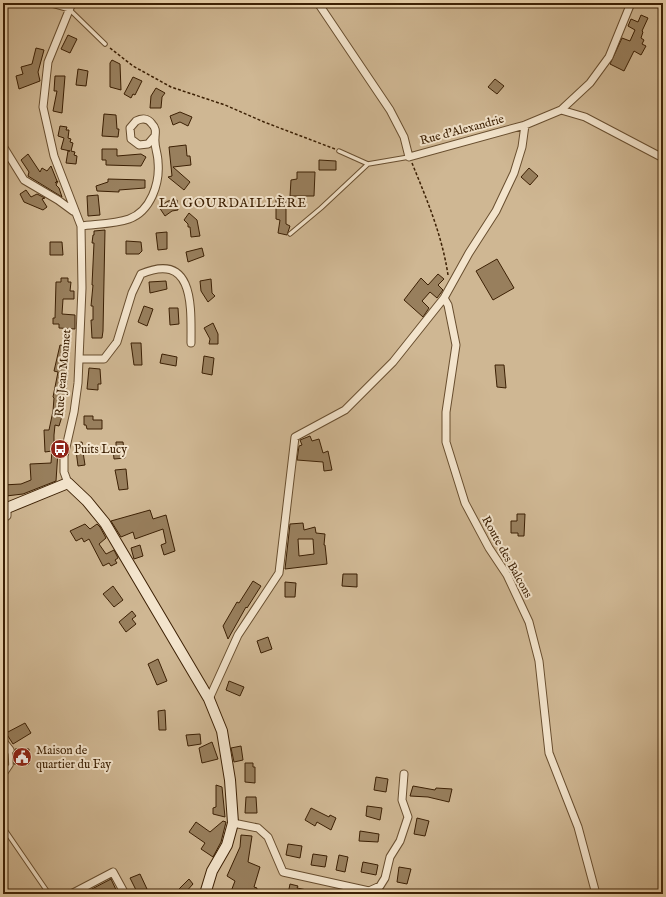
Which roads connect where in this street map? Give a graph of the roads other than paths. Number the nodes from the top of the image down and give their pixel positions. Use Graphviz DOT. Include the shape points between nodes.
graph roads {
  1 [pos="50,3"];
  2 [pos="318,3"];
  3 [pos="631,3"];
  4 [pos="70,6"];
  5 [pos="105,44"];
  6 [pos="561,110"];
  7 [pos="525,125"];
  8 [pos="154,138"];
  9 [pos="3,146"];
  10 [pos="340,151"];
  11 [pos="409,156"];
  12 [pos="663,158"];
  13 [pos="368,164"];
  14 [pos="74,211"];
  15 [pos="81,226"];
  16 [pos="290,234"];
  17 [pos="444,298"];
  18 [pos="191,343"];
  19 [pos="79,359"];
  20 [pos="68,483"];
  21 [pos="5,506"];
  22 [pos="3,519"];
  23 [pos="209,699"];
  24 [pos="3,741"];
  25 [pos="10,750"];
  26 [pos="404,774"];
  27 [pos="3,777"];
  28 [pos="233,823"];
  29 [pos="3,826"];
  30 [pos="49,894"];
  31 [pos="71,894"];
  32 [pos="125,894"];
  33 [pos="205,894"];
  34 [pos="596,894"];
  1 -- 4 [label="street"];
  2 -- 11 [label="street, Rue d’Alexandrie" via="390,110 404,138"];
  3 -- 6 [label="street" via="609,57 590,83"];
  4 -- 5 [label="lane"];
  4 -- 14 [label="street, Rue Jean Monnet" via="48,62 44,107 54,156"];
  6 -- 7 [label="street, Rue d’Alexandrie"];
  6 -- 12 [label="street" via="585,117"];
  7 -- 11 [label="street, Rue d’Alexandrie"];
  7 -- 17 [label="street" via="522,148 514,173 496,212"];
  8 -- 15 [label="street" via="158,164 157,180 148,203 129,218"];
  9 -- 14 [label="street" via="24,180"];
  10 -- 13 [label="lane"];
  11 -- 13 [label="lane"];
  13 -- 16 [label="lane" via="322,208"];
  14 -- 15 [label="street, Rue Jean Monnet"];
  15 -- 19 [label="street, Rue Jean Monnet"];
  17 -- 23 [label="street" via="393,362 345,410 295,437 279,573 238,635"];
  17 -- 34 [label="street, Route des Balcons" via="448,305 456,345 446,412 446,442 465,503 507,575 528,622 539,661 549,753 578,827"];
  18 -- 19 [label="street" via="191,306 186,284 176,272 165,268 152,269 141,274 132,293 117,342 104,358"];
  19 -- 20 [label="street, Rue Jean Monnet" via="74,412 64,456 64,472"];
  20 -- 21 [label="street"];
  20 -- 23 [label="street" via="105,523"];
  21 -- 22 [label="street" via="7,516"];
  23 -- 28 [label="street" via="222,731 230,780"];
  24 -- 25 [label="street"];
  25 -- 27 [label="lane" via="11,765"];
  26 -- 28 [label="street" via="402,800 408,817 400,841 390,857 385,878 380,886 369,891 282,872 268,836 258,828"];
  28 -- 33 [label="street" via="227,845 212,871"];
  29 -- 30 [label="lane"];
  31 -- 32 [label="street" via="113,872"];
}
